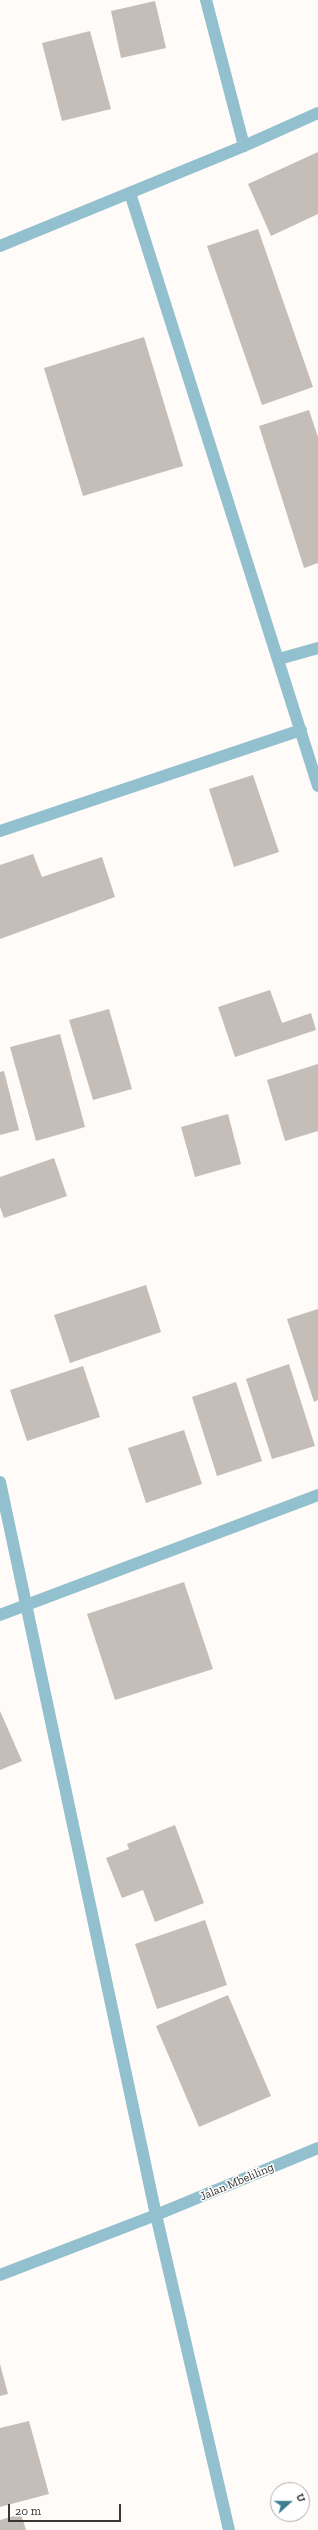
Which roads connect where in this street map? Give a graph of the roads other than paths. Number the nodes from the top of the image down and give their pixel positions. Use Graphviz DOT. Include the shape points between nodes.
graph roads {
  1 [pos="206,0"];
  2 [pos="318,114"];
  3 [pos="244,146"];
  4 [pos="130,193"];
  5 [pos="0,246"];
  6 [pos="318,648"];
  7 [pos="279,660"];
  8 [pos="301,730"];
  9 [pos="318,786"];
  10 [pos="0,831"];
  11 [pos="0,1482"];
  12 [pos="318,1495"];
  13 [pos="26,1606"];
  14 [pos="0,1615"];
  15 [pos="318,2148"];
  16 [pos="156,2216"];
  17 [pos="0,2275"];
  18 [pos="229,2530"];
  1 -- 3 [label="street"];
  2 -- 3 [label="street"];
  3 -- 4 [label="street"];
  4 -- 5 [label="street"];
  4 -- 7 [label="street"];
  6 -- 7 [label="street"];
  7 -- 8 [label="street"];
  8 -- 9 [label="street"];
  8 -- 10 [label="street"];
  11 -- 13 [label="street"];
  12 -- 13 [label="street"];
  13 -- 14 [label="street"];
  13 -- 16 [label="street"];
  15 -- 16 [label="street, Jalan Mbeliling"];
  16 -- 17 [label="street, Jalan Mbeliling"];
  16 -- 18 [label="street"];
}
